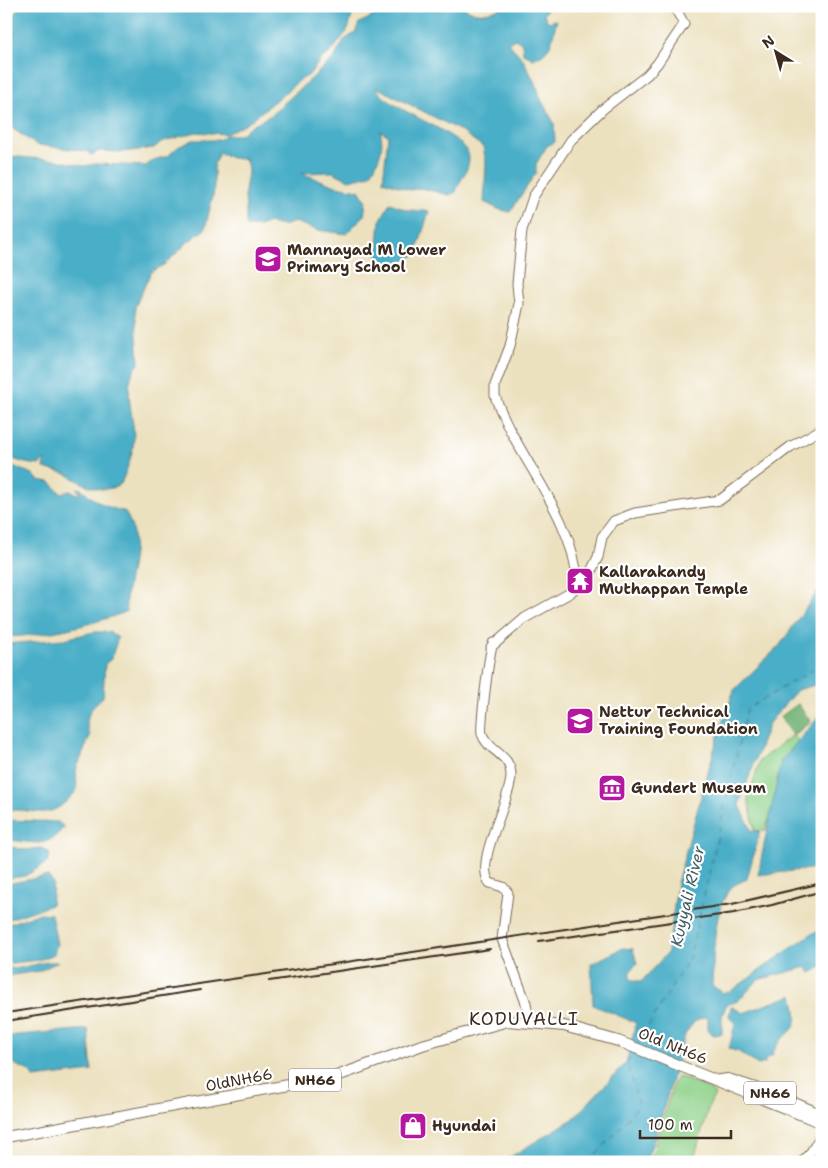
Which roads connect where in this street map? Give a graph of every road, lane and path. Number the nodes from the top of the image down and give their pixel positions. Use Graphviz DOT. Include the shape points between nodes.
graph roads {
  1 [pos="674,6"];
  2 [pos="822,428"];
  3 [pos="578,585"];
  4 [pos="529,1023"];
  5 [pos="618,1041"];
  6 [pos="717,1080"];
  7 [pos="822,1115"];
  8 [pos="822,1123"];
  9 [pos="822,1134"];
  10 [pos="6,1137"];
  11 [pos="802,1162"];
  1 -- 3 [label="main road" via="684,24 657,64 571,140 532,197 522,230 517,284 519,304 510,346 495,385 499,407 558,514 575,557"];
  2 -- 3 [label="main road" via="790,447 720,500 635,513 614,521 602,537 598,557 590,573"];
  3 -- 4 [label="main road" via="525,618 491,647 480,723 487,743 503,754 511,777 484,874 490,883 503,887 508,893 502,939 526,1003"];
  4 -- 5 [label="main road, OldNH66 / NH66" via="564,1026"];
  4 -- 10 [label="main road, OldNH66 / NH66" via="484,1026 337,1076"];
  5 -- 6 [label="main road, Old NH66 / NH66"];
  6 -- 7 [label="main road, Old NH66 / NH66" via="728,1079 774,1094"];
  6 -- 8 [label="main road, Old NH66 / NH66"];
  9 -- 11 [label="main road"];
}
